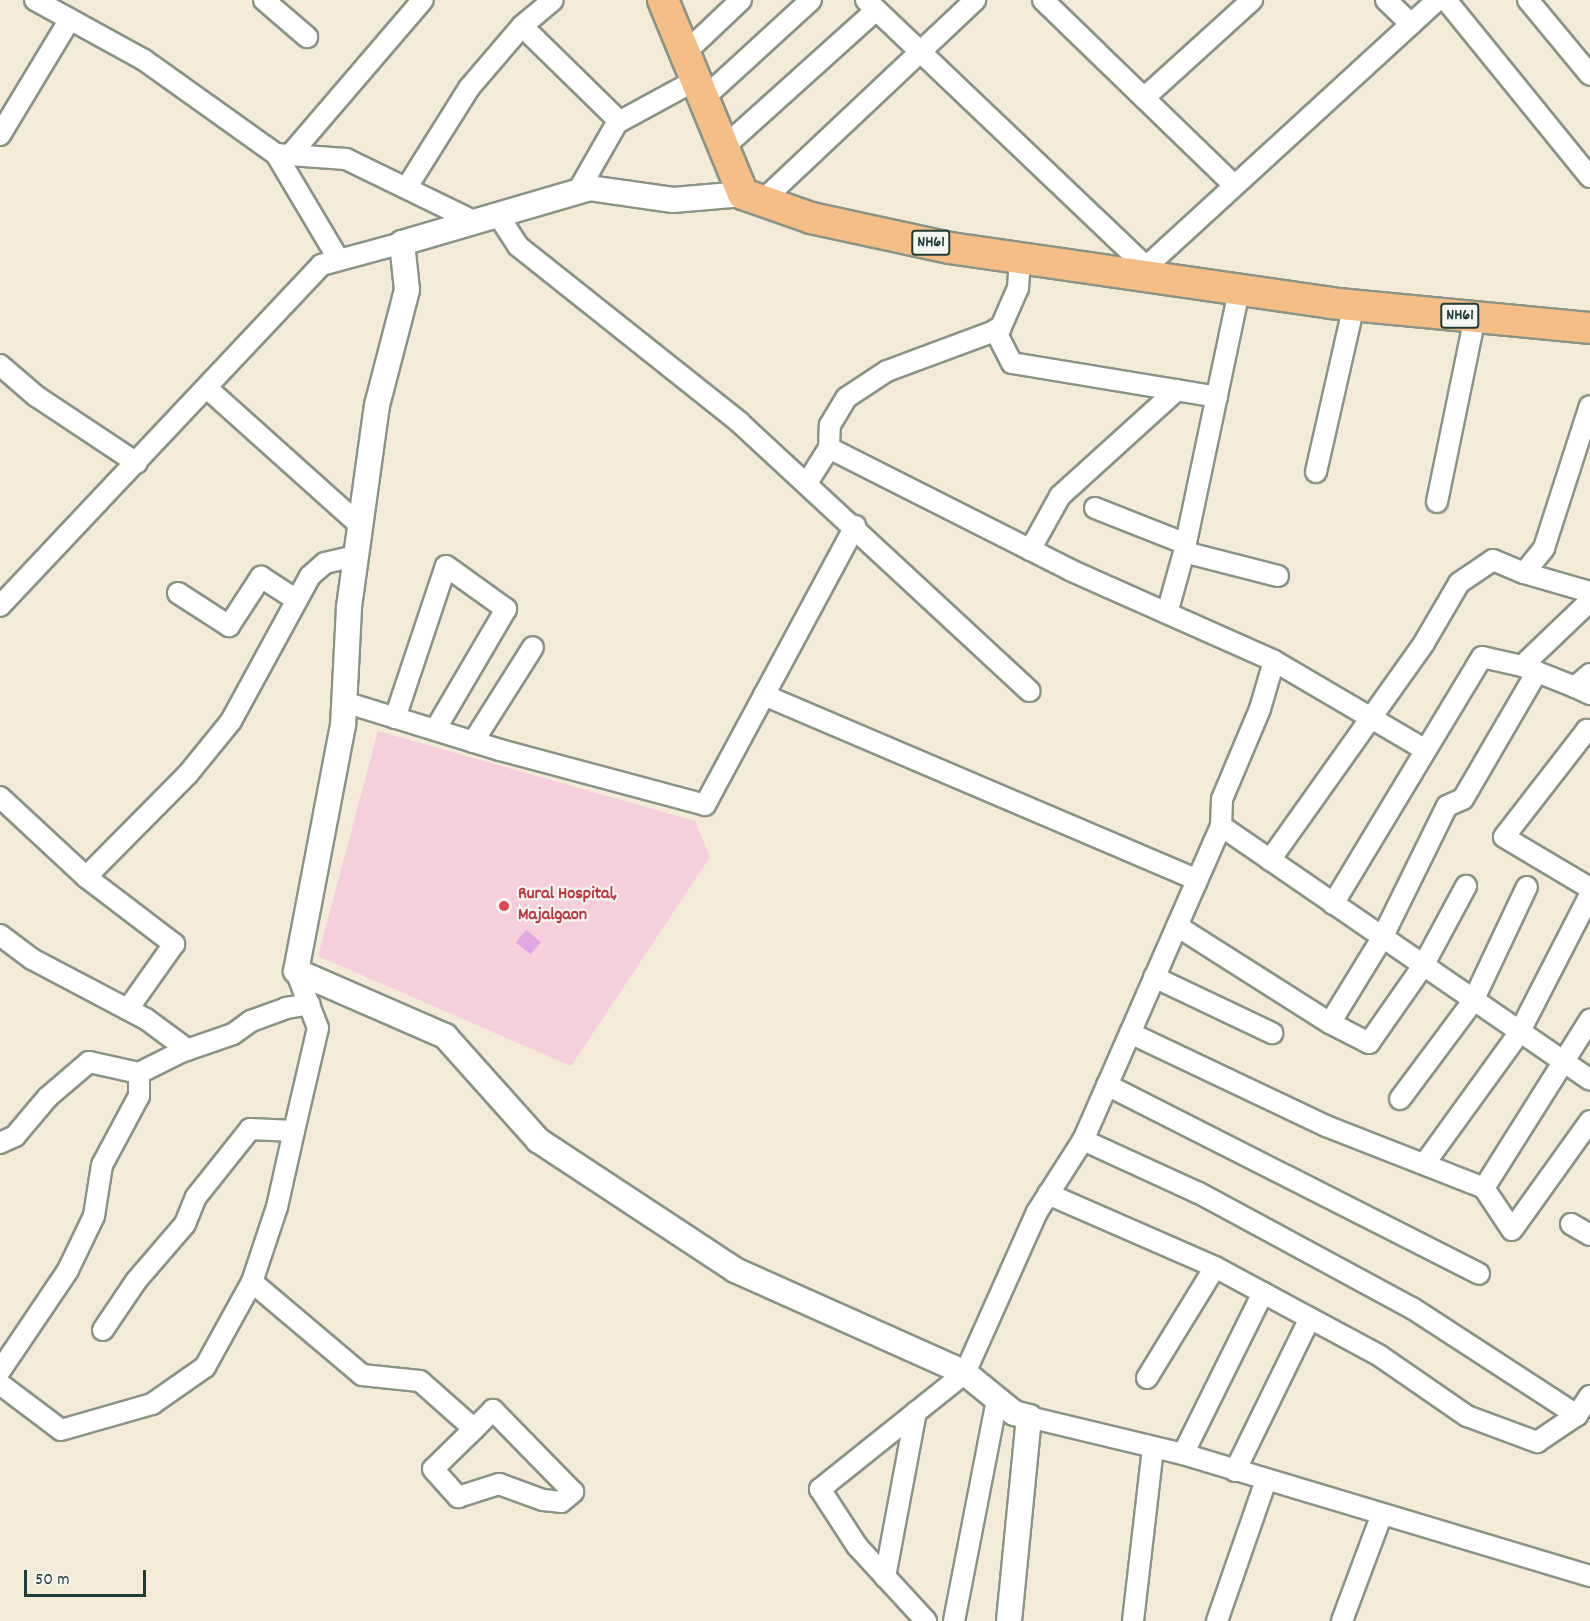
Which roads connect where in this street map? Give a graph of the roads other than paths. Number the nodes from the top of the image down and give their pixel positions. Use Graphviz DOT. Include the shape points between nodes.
graph roads {
  1 [pos="264,0"];
  2 [pos="423,0"];
  3 [pos="553,0"];
  4 [pos="741,0"];
  5 [pos="811,0"];
  6 [pos="975,0"];
  7 [pos="1043,0"];
  8 [pos="1252,0"];
  9 [pos="1386,0"];
  10 [pos="1437,0"];
  11 [pos="1446,0"];
  12 [pos="1528,0"];
  13 [pos="665,1"];
  14 [pos="45,2"];
  15 [pos="871,5"];
  16 [pos="70,19"];
  17 [pos="1411,24"];
  18 [pos="522,26"];
  19 [pos="306,37"];
  20 [pos="919,51"];
  21 [pos="685,53"];
  22 [pos="1590,75"];
  23 [pos="700,89"];
  24 [pos="1144,98"];
  25 [pos="619,121"];
  26 [pos="0,135"];
  27 [pos="724,147"];
  28 [pos="283,154"];
  29 [pos="1590,177"];
  30 [pos="1234,185"];
  31 [pos="407,187"];
  32 [pos="578,191"];
  33 [pos="753,197"];
  34 [pos="487,218"];
  35 [pos="402,243"];
  36 [pos="1020,258"];
  37 [pos="339,260"];
  38 [pos="1239,290"];
  39 [pos="1354,305"];
  40 [pos="1475,317"];
  41 [pos="1590,328"];
  42 [pos="995,330"];
  43 [pos="0,365"];
  44 [pos="207,388"];
  45 [pos="1177,390"];
  46 [pos="1217,397"];
  47 [pos="1590,406"];
  48 [pos="829,448"];
  49 [pos="137,464"];
  50 [pos="1316,472"];
  51 [pos="807,483"];
  52 [pos="1437,502"];
  53 [pos="1095,508"];
  54 [pos="360,526"];
  55 [pos="855,526"];
  56 [pos="1185,548"];
  57 [pos="1030,550"];
  58 [pos="356,556"];
  59 [pos="1524,573"];
  60 [pos="1278,576"];
  61 [pos="1590,592"];
  62 [pos="178,593"];
  63 [pos="295,599"];
  64 [pos="2,601"];
  65 [pos="1590,601"];
  66 [pos="1167,613"];
  67 [pos="533,647"];
  68 [pos="1274,661"];
  69 [pos="1530,669"];
  70 [pos="1590,674"];
  71 [pos="1030,691"];
  72 [pos="1582,691"];
  73 [pos="764,695"];
  74 [pos="344,702"];
  75 [pos="395,718"];
  76 [pos="1370,718"];
  77 [pos="435,730"];
  78 [pos="1590,732"];
  79 [pos="473,742"];
  80 [pos="1424,749"];
  81 [pos="0,797"];
  82 [pos="1221,826"];
  83 [pos="1270,860"];
  84 [pos="86,877"];
  85 [pos="1197,880"];
  86 [pos="1466,886"];
  87 [pos="1527,887"];
  88 [pos="1590,888"];
  89 [pos="1590,895"];
  90 [pos="1333,904"];
  91 [pos="1177,926"];
  92 [pos="0,935"];
  93 [pos="1382,938"];
  94 [pos="1423,966"];
  95 [pos="296,970"];
  96 [pos="1154,977"];
  97 [pos="1473,1000"];
  98 [pos="310,1004"];
  99 [pos="128,1009"];
  100 [pos="1590,1020"];
  101 [pos="1330,1023"];
  102 [pos="1130,1033"];
  103 [pos="1272,1033"];
  104 [pos="1520,1033"];
  105 [pos="188,1050"];
  106 [pos="1563,1063"];
  107 [pos="139,1072"];
  108 [pos="1590,1080"];
  109 [pos="1107,1086"];
  110 [pos="1400,1099"];
  111 [pos="1590,1121"];
  112 [pos="294,1131"];
  113 [pos="1083,1140"];
  114 [pos="0,1143"];
  115 [pos="1425,1163"];
  116 [pos="1484,1188"];
  117 [pos="1048,1194"];
  118 [pos="1571,1224"];
  119 [pos="1590,1235"];
  120 [pos="1215,1267"];
  121 [pos="1479,1274"];
  122 [pos="252,1282"];
  123 [pos="1263,1293"];
  124 [pos="1311,1318"];
  125 [pos="103,1330"];
  126 [pos="0,1371"];
  127 [pos="965,1373"];
  128 [pos="1147,1378"];
  129 [pos="0,1384"];
  130 [pos="1590,1396"];
  131 [pos="997,1399"];
  132 [pos="916,1412"];
  133 [pos="1577,1415"];
  134 [pos="1029,1417"];
  135 [pos="474,1429"];
  136 [pos="1153,1448"];
  137 [pos="1183,1454"];
  138 [pos="1235,1471"];
  139 [pos="1266,1480"];
  140 [pos="1382,1514"];
  141 [pos="1590,1576"];
  142 [pos="885,1577"];
  143 [pos="926,1621"];
  144 [pos="954,1621"];
  145 [pos="1009,1621"];
  146 [pos="1133,1621"];
  147 [pos="1217,1621"];
  148 [pos="1342,1621"];
  1 -- 19 [label="street"];
  2 -- 28 [label="street"];
  3 -- 18 [label="street"];
  4 -- 21 [label="street"];
  5 -- 23 [label="street"];
  6 -- 20 [label="street"];
  7 -- 24 [label="street"];
  8 -- 24 [label="street"];
  9 -- 17 [label="street"];
  10 -- 17 [label="street"];
  11 -- 29 [label="street"];
  12 -- 22 [label="street"];
  13 -- 21 [label="main road"];
  14 -- 16 [label="street"];
  15 -- 20 [label="street"];
  15 -- 27 [label="street"];
  16 -- 26 [label="street"];
  16 -- 28 [label="street" via="144,60"];
  17 -- 30 [label="street"];
  18 -- 25 [label="street"];
  18 -- 31 [label="street" via="469,88"];
  20 -- 30 [label="street" via="1146,267"];
  20 -- 33 [label="street"];
  21 -- 23 [label="main road"];
  23 -- 25 [label="street"];
  23 -- 27 [label="main road"];
  24 -- 30 [label="street"];
  25 -- 32 [label="street"];
  27 -- 33 [label="main road"];
  28 -- 31 [label="street" via="346,159"];
  28 -- 37 [label="street"];
  31 -- 34 [label="street"];
  32 -- 33 [label="street" via="590,188 673,200"];
  32 -- 34 [label="street"];
  33 -- 36 [label="main road, NH61" via="811,218 950,248"];
  34 -- 35 [label="street"];
  34 -- 51 [label="street" via="739,422"];
  35 -- 37 [label="street"];
  35 -- 54 [label="street" via="407,290 377,405"];
  36 -- 38 [label="main road, NH61"];
  36 -- 42 [label="street" via="1018,288 1009,315"];
  37 -- 44 [label="street" via="321,265"];
  38 -- 39 [label="main road, NH61"];
  38 -- 46 [label="street"];
  39 -- 40 [label="main road, NH61"];
  39 -- 50 [label="street"];
  40 -- 41 [label="main road, NH61"];
  40 -- 52 [label="street"];
  42 -- 45 [label="street" via="1012,363"];
  42 -- 48 [label="street" via="886,371 846,398 830,425"];
  43 -- 49 [label="street" via="36,396"];
  44 -- 49 [label="street"];
  44 -- 54 [label="street"];
  45 -- 46 [label="street"];
  45 -- 57 [label="street" via="1060,496"];
  46 -- 56 [label="street"];
  47 -- 59 [label="street" via="1544,549"];
  48 -- 51 [label="street"];
  48 -- 57 [label="street"];
  49 -- 64 [label="street"];
  51 -- 55 [label="street"];
  53 -- 56 [label="street"];
  54 -- 58 [label="street"];
  55 -- 71 [label="street"];
  55 -- 73 [label="street"];
  56 -- 60 [label="street"];
  56 -- 66 [label="street"];
  57 -- 66 [label="street"];
  58 -- 63 [label="street" via="325,563 310,576"];
  58 -- 74 [label="street"];
  59 -- 61 [label="street"];
  59 -- 76 [label="street" via="1493,560 1460,583"];
  62 -- 63 [label="street" via="229,626 261,578"];
  63 -- 84 [label="street" via="280,636 231,721 188,774"];
  65 -- 69 [label="street"];
  66 -- 68 [label="street"];
  67 -- 79 [label="street"];
  68 -- 76 [label="street"];
  68 -- 82 [label="street" via="1260,709 1222,799"];
  69 -- 72 [label="street"];
  69 -- 80 [label="street" via="1482,657"];
  69 -- 93 [label="street" via="1464,800 1447,806"];
  70 -- 72 [label="street"];
  73 -- 79 [label="street" via="705,805"];
  73 -- 85 [label="street"];
  74 -- 75 [label="street"];
  74 -- 95 [label="street"];
  75 -- 77 [label="street"];
  75 -- 77 [label="street" via="446,566 506,609"];
  76 -- 80 [label="street"];
  76 -- 83 [label="street"];
  77 -- 79 [label="street"];
  78 -- 88 [label="street" via="1587,730 1504,837"];
  80 -- 90 [label="street"];
  81 -- 84 [label="street"];
  82 -- 83 [label="street"];
  82 -- 85 [label="street"];
  83 -- 90 [label="street"];
  84 -- 99 [label="street" via="174,944"];
  85 -- 91 [label="street"];
  86 -- 94 [label="street"];
  87 -- 97 [label="street"];
  89 -- 104 [label="street"];
  90 -- 93 [label="street"];
  91 -- 96 [label="street"];
  91 -- 101 [label="street"];
  92 -- 99 [label="street" via="32,958"];
  93 -- 94 [label="street"];
  93 -- 101 [label="street"];
  94 -- 97 [label="street"];
  94 -- 101 [label="street" via="1369,1043"];
  95 -- 98 [label="street"];
  95 -- 127 [label="street" via="445,1036 538,1140 735,1270"];
  96 -- 102 [label="street"];
  96 -- 103 [label="street"];
  97 -- 104 [label="street"];
  97 -- 110 [label="street"];
  98 -- 105 [label="street" via="251,1021 233,1034"];
  98 -- 112 [label="street" via="318,1028"];
  99 -- 105 [label="street"];
  100 -- 106 [label="street"];
  102 -- 109 [label="street"];
  102 -- 115 [label="street" via="1326,1126"];
  104 -- 106 [label="street"];
  104 -- 115 [label="street"];
  105 -- 107 [label="street"];
  106 -- 108 [label="street"];
  106 -- 116 [label="street"];
  107 -- 114 [label="street" via="89,1062 48,1096 15,1136"];
  107 -- 126 [label="street" via="139,1096 102,1165 94,1216 68,1270"];
  109 -- 113 [label="street"];
  109 -- 121 [label="street"];
  111 -- 116 [label="street" via="1512,1230"];
  112 -- 122 [label="street" via="277,1207"];
  112 -- 125 [label="street" via="250,1129 196,1197 185,1224 136,1281"];
  113 -- 117 [label="street"];
  113 -- 133 [label="street" via="1199,1193 1412,1308"];
  115 -- 116 [label="street"];
  117 -- 120 [label="street"];
  117 -- 127 [label="street"];
  118 -- 119 [label="street"];
  120 -- 123 [label="street"];
  120 -- 128 [label="street"];
  122 -- 129 [label="street" via="205,1367 152,1404 62,1430"];
  122 -- 135 [label="street" via="362,1375 420,1381"];
  123 -- 124 [label="street"];
  123 -- 137 [label="street"];
  124 -- 133 [label="street" via="1380,1356 1467,1416 1537,1442"];
  124 -- 138 [label="street"];
  127 -- 131 [label="street"];
  127 -- 132 [label="street"];
  130 -- 133 [label="street"];
  131 -- 134 [label="street" via="1014,1413"];
  131 -- 144 [label="street"];
  132 -- 142 [label="street"];
  132 -- 142 [label="street" via="820,1489 857,1546"];
  134 -- 136 [label="street"];
  134 -- 145 [label="street"];
  135 -- 135 [label="street" via="434,1468 458,1497 499,1484 543,1500 561,1502 573,1492 493,1410"];
  136 -- 137 [label="street"];
  136 -- 146 [label="street"];
  137 -- 138 [label="street"];
  138 -- 139 [label="street"];
  139 -- 140 [label="street"];
  139 -- 147 [label="street"];
  140 -- 141 [label="street"];
  140 -- 148 [label="street"];
  142 -- 143 [label="street"];
}
